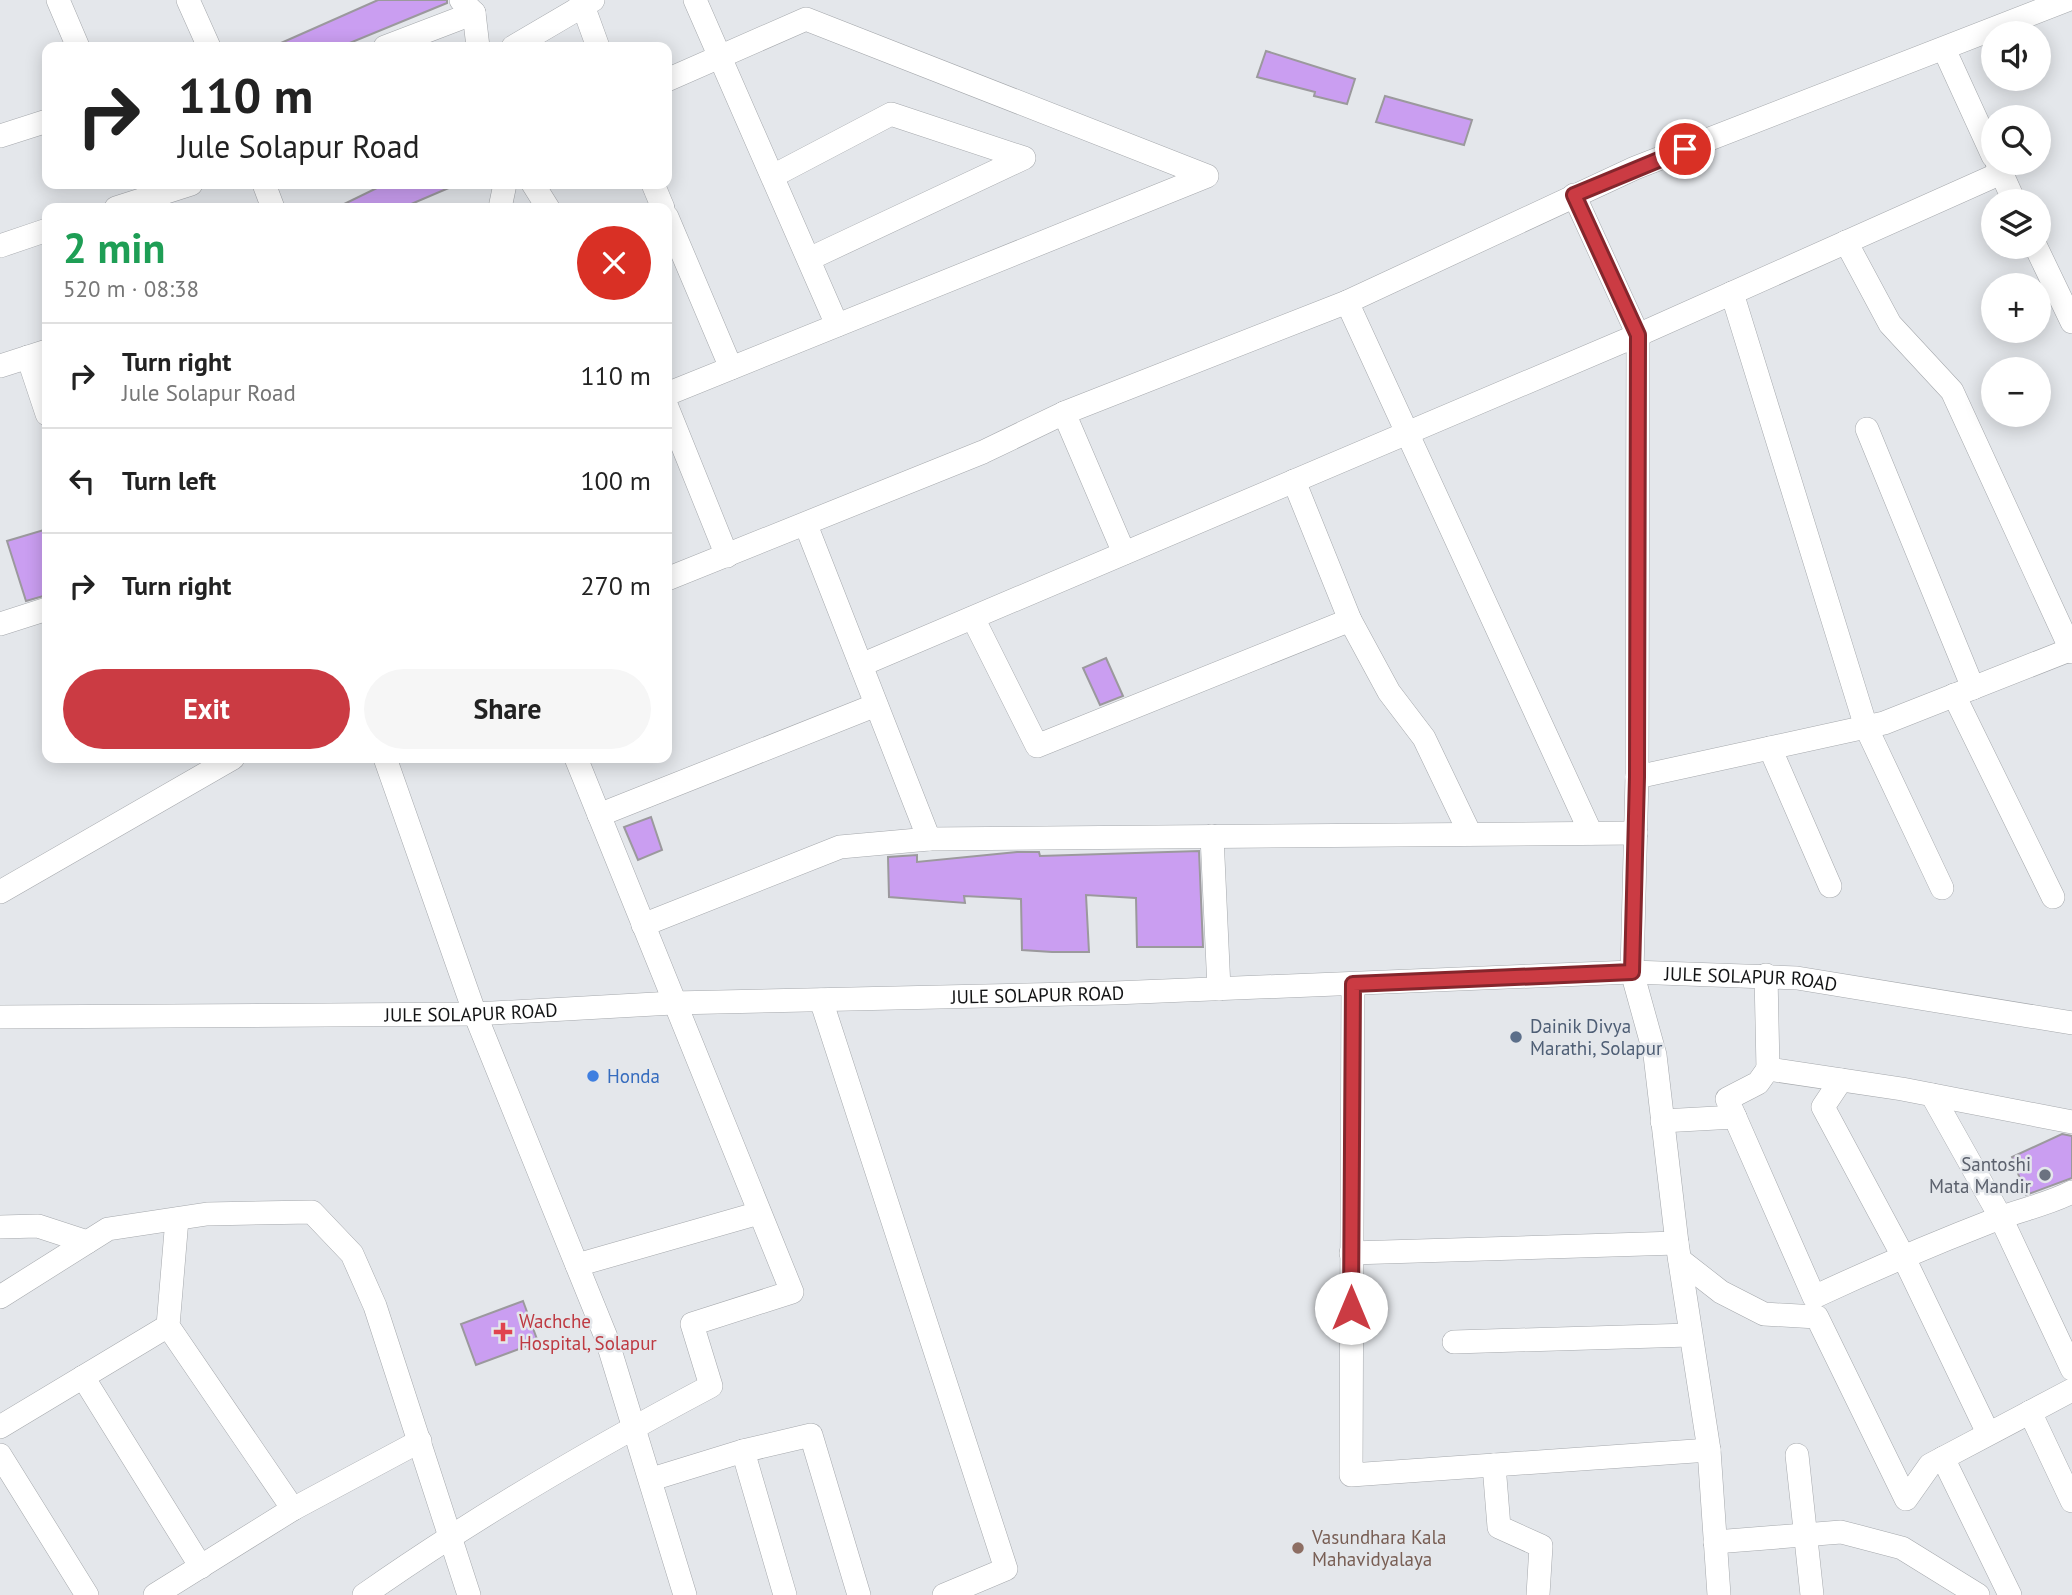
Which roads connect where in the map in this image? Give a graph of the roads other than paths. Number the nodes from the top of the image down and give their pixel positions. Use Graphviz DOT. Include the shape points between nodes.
graph roads {
  1 [pos="58,0"];
  2 [pos="188,0"];
  3 [pos="695,0"];
  4 [pos="2067,0"];
  5 [pos="586,2"];
  6 [pos="468,7"];
  7 [pos="76,42"];
  8 [pos="207,42"];
  9 [pos="395,42"];
  10 [pos="477,42"];
  11 [pos="521,42"];
  12 [pos="597,42"];
  13 [pos="1944,49"];
  14 [pos="721,57"];
  15 [pos="672,78"];
  16 [pos="42,123"];
  17 [pos="1981,129"];
  18 [pos="0,136"];
  19 [pos="1981,172"];
  20 [pos="773,176"];
  21 [pos="158,189"];
  22 [pos="139,192"];
  23 [pos="1574,195"];
  24 [pos="123,203"];
  25 [pos="672,228"];
  26 [pos="42,232"];
  27 [pos="1846,242"];
  28 [pos="0,246"];
  29 [pos="809,259"];
  30 [pos="2042,259"];
  31 [pos="1732,293"];
  32 [pos="1347,302"];
  33 [pos="2072,322"];
  34 [pos="837,325"];
  35 [pos="1638,335"];
  36 [pos="38,354"];
  37 [pos="0,366"];
  38 [pos="731,368"];
  39 [pos="42,381"];
  40 [pos="672,392"];
  41 [pos="1063,413"];
  42 [pos="672,419"];
  43 [pos="1867,429"];
  44 [pos="1407,433"];
  45 [pos="1294,481"];
  46 [pos="806,525"];
  47 [pos="1124,553"];
  48 [pos="727,556"];
  49 [pos="672,577"];
  50 [pos="42,610"];
  51 [pos="973,618"];
  52 [pos="1350,620"];
  53 [pos="1,621"];
  54 [pos="2072,650"];
  55 [pos="861,665"];
  56 [pos="1963,692"];
  57 [pos="876,705"];
  58 [pos="1866,727"];
  59 [pos="1770,748"];
  60 [pos="224,763"];
  61 [pos="387,763"];
  62 [pos="578,763"];
  63 [pos="1637,777"];
  64 [pos="599,815"];
  65 [pos="1591,833"];
  66 [pos="1636,833"];
  67 [pos="1470,834"];
  68 [pos="1212,836"];
  69 [pos="929,839"];
  70 [pos="1830,886"];
  71 [pos="1942,888"];
  72 [pos="0,892"];
  73 [pos="2053,897"];
  74 [pos="643,925"];
  75 [pos="1632,972"];
  76 [pos="1766,975"];
  77 [pos="1353,984"];
  78 [pos="1219,989"];
  79 [pos="821,1000"];
  80 [pos="673,1003"];
  81 [pos="475,1014"];
  82 [pos="0,1017"];
  83 [pos="2072,1023"];
  84 [pos="1768,1069"];
  85 [pos="1841,1080"];
  86 [pos="1933,1095"];
  87 [pos="1735,1117"];
  88 [pos="1662,1121"];
  89 [pos="2072,1122"];
  90 [pos="2072,1192"];
  91 [pos="759,1213"];
  92 [pos="2001,1217"];
  93 [pos="177,1219"];
  94 [pos="0,1227"];
  95 [pos="87,1242"];
  96 [pos="1679,1252"];
  97 [pos="1351,1253"];
  98 [pos="1903,1256"];
  99 [pos="577,1265"];
  100 [pos="0,1297"];
  101 [pos="168,1326"];
  102 [pos="1690,1335"];
  103 [pos="1454,1342"];
  104 [pos="2072,1369"];
  105 [pos="83,1377"];
  106 [pos="2072,1390"];
  107 [pos="2030,1412"];
  108 [pos="0,1427"];
  109 [pos="634,1427"];
  110 [pos="1988,1433"];
  111 [pos="420,1441"];
  112 [pos="1709,1450"];
  113 [pos="743,1451"];
  114 [pos="0,1455"];
  115 [pos="1797,1455"];
  116 [pos="1943,1458"];
  117 [pos="1494,1465"];
  118 [pos="652,1479"];
  119 [pos="2072,1501"];
  120 [pos="293,1509"];
  121 [pos="451,1533"];
  122 [pos="1805,1535"];
  123 [pos="1715,1542"];
  124 [pos="201,1567"];
  125 [pos="87,1595"];
  126 [pos="155,1595"];
  127 [pos="364,1595"];
  128 [pos="469,1595"];
  129 [pos="685,1595"];
  130 [pos="785,1595"];
  131 [pos="859,1595"];
  132 [pos="944,1595"];
  133 [pos="1538,1595"];
  134 [pos="1719,1595"];
  135 [pos="1812,1595"];
  136 [pos="1978,1595"];
  137 [pos="2010,1595"];
  1 -- 7 [label="street"];
  2 -- 8 [label="street"];
  3 -- 14 [label="street"];
  4 -- 13 [label="street"];
  5 -- 11 [label="street"];
  5 -- 12 [label="street"];
  6 -- 9 [label="street"];
  6 -- 10 [label="street"];
  13 -- 17 [label="street"];
  13 -- 23 [label="street"];
  14 -- 15 [label="street"];
  14 -- 20 [label="street"];
  14 -- 34 [label="street" via="806,19 1207,176"];
  16 -- 18 [label="street"];
  19 -- 27 [label="street"];
  20 -- 29 [label="street"];
  20 -- 29 [label="street" via="891,114 1024,158"];
  21 -- 22 [label="street"];
  22 -- 24 [label="street"];
  23 -- 32 [label="street"];
  23 -- 35 [label="street"];
  25 -- 38 [label="street"];
  26 -- 28 [label="street"];
  27 -- 31 [label="street"];
  27 -- 54 [label="street" via="1890,324 1952,390"];
  29 -- 34 [label="street"];
  30 -- 33 [label="street"];
  31 -- 35 [label="street"];
  31 -- 58 [label="street"];
  32 -- 41 [label="street"];
  32 -- 44 [label="street"];
  34 -- 38 [label="street"];
  35 -- 44 [label="street"];
  35 -- 63 [label="street"];
  36 -- 37 [label="street"];
  36 -- 39 [label="street"];
  38 -- 40 [label="street"];
  41 -- 46 [label="street" via="983,452"];
  41 -- 47 [label="street"];
  42 -- 48 [label="street"];
  43 -- 56 [label="street"];
  44 -- 45 [label="street"];
  44 -- 65 [label="street"];
  45 -- 47 [label="street"];
  45 -- 52 [label="street"];
  46 -- 48 [label="street"];
  46 -- 55 [label="street"];
  47 -- 51 [label="street"];
  48 -- 49 [label="street"];
  50 -- 53 [label="street"];
  51 -- 52 [label="street" via="1037,746"];
  51 -- 55 [label="street"];
  52 -- 67 [label="street" via="1390,692 1424,738"];
  54 -- 56 [label="street"];
  55 -- 57 [label="street"];
  56 -- 58 [label="street"];
  56 -- 73 [label="street"];
  57 -- 64 [label="street"];
  57 -- 69 [label="street"];
  58 -- 59 [label="street"];
  58 -- 71 [label="street"];
  59 -- 63 [label="street"];
  59 -- 70 [label="street"];
  60 -- 72 [label="street"];
  61 -- 81 [label="street"];
  62 -- 64 [label="street"];
  63 -- 66 [label="street"];
  64 -- 74 [label="street"];
  65 -- 66 [label="street"];
  65 -- 67 [label="street"];
  66 -- 75 [label="street"];
  67 -- 68 [label="street"];
  68 -- 69 [label="street"];
  68 -- 78 [label="street"];
  69 -- 74 [label="street" via="840,847"];
  74 -- 80 [label="street"];
  75 -- 76 [label="street, JULE SOLAPUR ROAD"];
  75 -- 77 [label="street, JULE SOLAPUR ROAD"];
  75 -- 88 [label="street" via="1655,1055"];
  76 -- 83 [label="street, JULE SOLAPUR ROAD"];
  76 -- 84 [label="street"];
  77 -- 78 [label="street, JULE SOLAPUR ROAD"];
  77 -- 97 [label="street"];
  78 -- 79 [label="street, JULE SOLAPUR ROAD"];
  79 -- 80 [label="street, JULE SOLAPUR ROAD"];
  79 -- 132 [label="street" via="1006,1569"];
  80 -- 81 [label="street, JULE SOLAPUR ROAD"];
  80 -- 91 [label="street"];
  81 -- 82 [label="street, JULE SOLAPUR ROAD"];
  81 -- 99 [label="street"];
  84 -- 85 [label="street"];
  84 -- 87 [label="street" via="1758,1083 1727,1099"];
  85 -- 86 [label="street"];
  85 -- 98 [label="street" via="1823,1107"];
  86 -- 89 [label="street"];
  86 -- 92 [label="street"];
  87 -- 88 [label="street"];
  87 -- 98 [label="street" via="1814,1297"];
  88 -- 96 [label="street"];
  90 -- 92 [label="street" via="2046,1205"];
  91 -- 99 [label="street"];
  91 -- 109 [label="street" via="792,1292 692,1325 711,1386"];
  92 -- 98 [label="street"];
  92 -- 104 [label="street"];
  93 -- 95 [label="street" via="107,1229"];
  93 -- 101 [label="street"];
  93 -- 111 [label="street" via="312,1212 352,1254 375,1306"];
  94 -- 95 [label="street" via="38,1226"];
  95 -- 100 [label="street"];
  96 -- 97 [label="street"];
  96 -- 102 [label="street"];
  96 -- 116 [label="street" via="1721,1292 1764,1314 1817,1317 1906,1499 1930,1465"];
  97 -- 117 [label="street" via="1351,1475"];
  98 -- 110 [label="street"];
  99 -- 109 [label="street"];
  101 -- 105 [label="street"];
  101 -- 120 [label="street"];
  102 -- 103 [label="street"];
  102 -- 112 [label="street"];
  105 -- 108 [label="street"];
  105 -- 124 [label="street"];
  106 -- 107 [label="street"];
  107 -- 110 [label="street"];
  107 -- 119 [label="street"];
  109 -- 118 [label="street"];
  109 -- 121 [label="street"];
  110 -- 116 [label="street"];
  111 -- 120 [label="street"];
  111 -- 121 [label="street"];
  112 -- 117 [label="street"];
  112 -- 123 [label="street"];
  113 -- 118 [label="street"];
  113 -- 130 [label="street"];
  113 -- 131 [label="street" via="811,1435"];
  114 -- 125 [label="street"];
  115 -- 122 [label="street"];
  116 -- 137 [label="street"];
  117 -- 133 [label="street" via="1499,1527 1541,1546"];
  118 -- 129 [label="street"];
  120 -- 124 [label="street"];
  121 -- 127 [label="street"];
  121 -- 128 [label="street"];
  122 -- 123 [label="street"];
  122 -- 135 [label="street"];
  122 -- 136 [label="street" via="1841,1532 1902,1548"];
  123 -- 134 [label="street"];
  124 -- 126 [label="street"];
}
